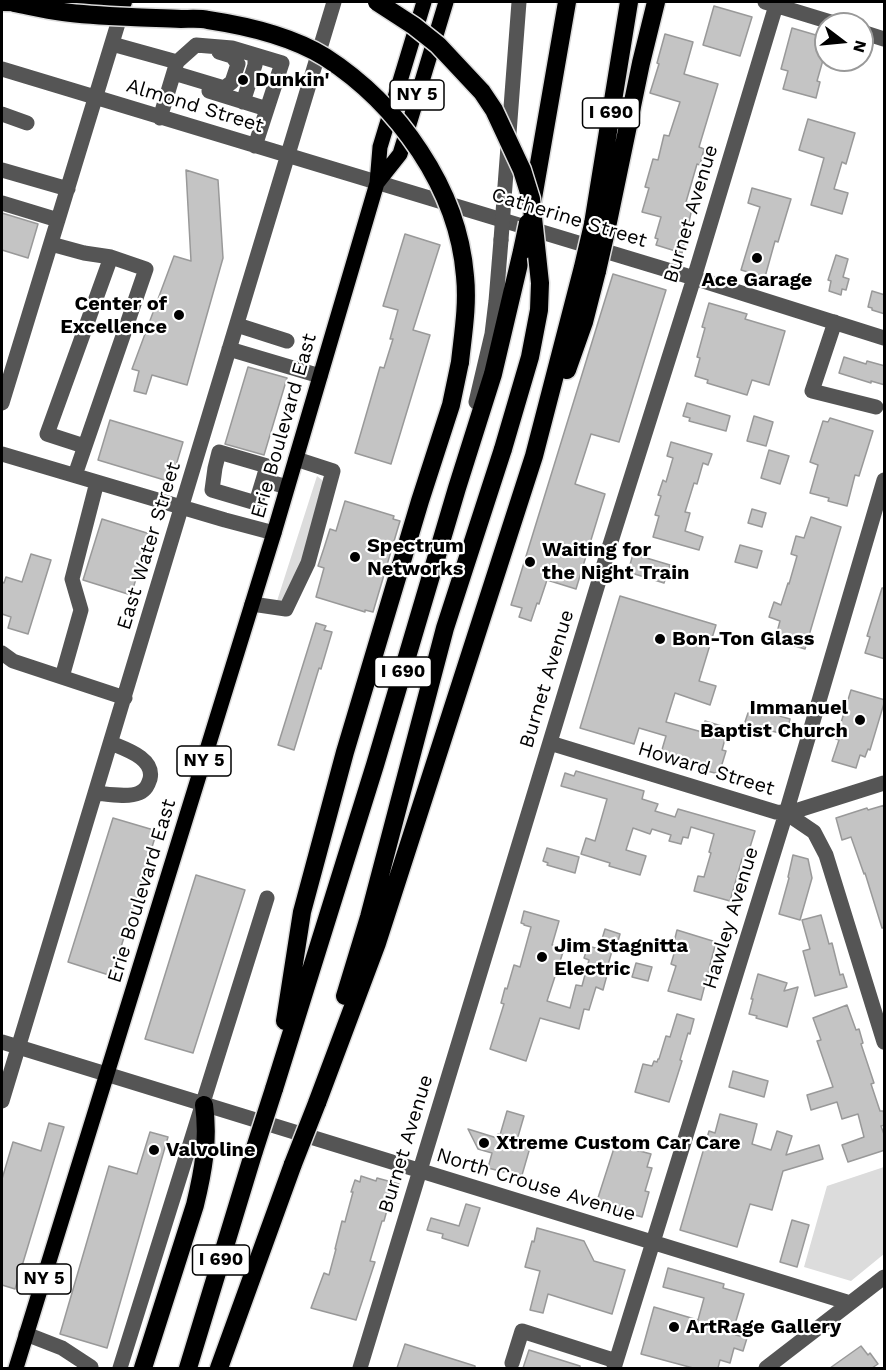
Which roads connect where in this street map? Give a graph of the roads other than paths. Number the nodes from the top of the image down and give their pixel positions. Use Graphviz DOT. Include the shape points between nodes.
graph roads {
  1 [pos="8,2"];
  2 [pos="124,2"];
  3 [pos="334,2"];
  4 [pos="376,2"];
  5 [pos="424,2"];
  6 [pos="446,2"];
  7 [pos="519,2"];
  8 [pos="567,2"];
  9 [pos="628,2"];
  10 [pos="656,2"];
  11 [pos="773,3"];
  12 [pos="814,16"];
  13 [pos="112,44"];
  14 [pos="196,45"];
  15 [pos="255,55"];
  16 [pos="2,69"];
  17 [pos="174,71"];
  18 [pos="96,98"];
  19 [pos="243,102"];
  20 [pos="267,109"];
  21 [pos="2,114"];
  22 [pos="160,118"];
  23 [pos="27,123"];
  24 [pos="255,146"];
  25 [pos="287,156"];
  26 [pos="2,170"];
  27 [pos="378,183"];
  28 [pos="68,189"];
  29 [pos="2,203"];
  30 [pos="58,220"];
  31 [pos="600,226"];
  32 [pos="51,244"];
  33 [pos="111,257"];
  34 [pos="694,278"];
  35 [pos="835,322"];
  36 [pos="237,325"];
  37 [pos="885,338"];
  38 [pos="287,341"];
  39 [pos="229,349"];
  40 [pos="320,376"];
  41 [pos="2,403"];
  42 [pos="876,407"];
  43 [pos="84,446"];
  44 [pos="2,454"];
  45 [pos="197,456"];
  46 [pos="296,459"];
  47 [pos="216,462"];
  48 [pos="75,476"];
  49 [pos="263,480"];
  50 [pos="885,480"];
  51 [pos="97,482"];
  52 [pos="287,487"];
  53 [pos="457,488"];
  54 [pos="182,507"];
  55 [pos="274,533"];
  56 [pos="252,604"];
  57 [pos="2,652"];
  58 [pos="62,677"];
  59 [pos="125,698"];
  60 [pos="111,742"];
  61 [pos="550,743"];
  62 [pos="885,783"];
  63 [pos="96,793"];
  64 [pos="786,813"];
  65 [pos="267,898"];
  66 [pos="2,1042"];
  67 [pos="885,1042"];
  68 [pos="18,1047"];
  69 [pos="107,1075"];
  70 [pos="274,1089"];
  71 [pos="2,1101"];
  72 [pos="317,1102"];
  73 [pos="204,1105"];
  74 [pos="420,1171"];
  75 [pos="652,1242"];
  76 [pos="885,1276"];
  77 [pos="850,1304"];
  78 [pos="26,1334"];
  79 [pos="512,1363"];
  80 [pos="615,1365"];
  81 [pos="16,1368"];
  82 [pos="90,1368"];
  83 [pos="120,1368"];
  84 [pos="143,1368"];
  85 [pos="189,1368"];
  86 [pos="219,1368"];
  87 [pos="360,1368"];
  88 [pos="766,1368"];
  1 -- 2 [label="highway, bridge"];
  1 -- 70 [label="highway, bridge" via="92,15 206,19 288,39 324,57 370,93 426,159 452,214 460,246 465,316 451,405 345,752 302,912"];
  2 -- 13 [label="street"];
  3 -- 25 [label="street, East Water Street"];
  4 -- 72 [label="highway, bridge" via="438,45 494,110 531,199 539,310 530,357 503,449 445,627"];
  5 -- 27 [label="main road, Erie Boulevard East / NY 5" via="380,147"];
  6 -- 27 [label="main road, Erie Boulevard East / NY 5" via="400,154"];
  7 -- 53 [label="street, bridge" via="492,334"];
  8 -- 53 [label="highway, I 690, bridge" via="522,251 493,374"];
  9 -- 31 [label="highway, I 690"];
  10 -- 31 [label="highway"];
  11 -- 12 [label="street"];
  11 -- 34 [label="street, Burnet Avenue"];
  13 -- 17 [label="street"];
  13 -- 18 [label="street"];
  14 -- 15 [label="street" via="232,48"];
  14 -- 17 [label="street"];
  14 -- 17 [label="street" via="232,56 238,64 232,82 225,88"];
  15 -- 19 [label="street"];
  15 -- 20 [label="street" via="282,63"];
  16 -- 18 [label="street, Almond Street"];
  17 -- 19 [label="street"];
  17 -- 22 [label="street"];
  18 -- 22 [label="street, Almond Street"];
  18 -- 28 [label="street"];
  19 -- 20 [label="street"];
  20 -- 24 [label="street"];
  21 -- 23 [label="street"];
  22 -- 24 [label="street, Almond Street"];
  24 -- 25 [label="street, Almond Street"];
  25 -- 27 [label="street, Almond Street"];
  25 -- 36 [label="street, East Water Street"];
  26 -- 28 [label="street"];
  27 -- 34 [label="street, Catherine Street"];
  27 -- 40 [label="main road, Erie Boulevard East / NY 5"];
  28 -- 30 [label="street"];
  29 -- 30 [label="street"];
  30 -- 32 [label="street"];
  31 -- 72 [label="highway, I 690, bridge" via="534,456 377,943"];
  32 -- 33 [label="street"];
  32 -- 41 [label="street"];
  33 -- 43 [label="street" via="146,269"];
  33 -- 43 [label="street" via="47,434"];
  34 -- 35 [label="street, Catherine Street"];
  34 -- 61 [label="street, Burnet Avenue"];
  35 -- 37 [label="street, Catherine Street"];
  35 -- 42 [label="street" via="812,392"];
  36 -- 38 [label="street"];
  36 -- 39 [label="street, East Water Street"];
  39 -- 40 [label="street"];
  39 -- 45 [label="street, East Water Street"];
  40 -- 46 [label="main road, Erie Boulevard East / NY 5"];
  43 -- 48 [label="street"];
  44 -- 48 [label="street"];
  45 -- 47 [label="street"];
  45 -- 54 [label="street, East Water Street"];
  46 -- 52 [label="main road, Erie Boulevard East / NY 5"];
  46 -- 56 [label="street" via="333,471 308,563 286,609"];
  47 -- 49 [label="street" via="219,452 267,466"];
  47 -- 49 [label="street" via="212,490 256,503"];
  48 -- 51 [label="street"];
  49 -- 52 [label="street"];
  50 -- 64 [label="street, Hawley Avenue"];
  51 -- 54 [label="street"];
  51 -- 58 [label="street" via="72,579 81,610"];
  52 -- 55 [label="main road, Erie Boulevard East / NY 5"];
  53 -- 70 [label="highway, I 690"];
  54 -- 55 [label="street"];
  54 -- 59 [label="street, East Water Street"];
  55 -- 56 [label="main road, Erie Boulevard East / NY 5"];
  56 -- 69 [label="main road, Erie Boulevard East / NY 5"];
  57 -- 58 [label="street" via="13,661"];
  58 -- 59 [label="street"];
  59 -- 60 [label="street, East Water Street"];
  60 -- 63 [label="street, East Water Street"];
  60 -- 63 [label="street" via="143,759 151,774 147,787 140,793"];
  61 -- 64 [label="street, Howard Street"];
  61 -- 74 [label="street, Burnet Avenue"];
  62 -- 64 [label="street, Howard Street"];
  63 -- 68 [label="street, East Water Street"];
  64 -- 67 [label="street" via="814,832 826,855"];
  64 -- 75 [label="street, Hawley Avenue"];
  65 -- 73 [label="street"];
  66 -- 68 [label="street, North Crouse Avenue"];
  68 -- 69 [label="street, North Crouse Avenue"];
  68 -- 71 [label="street, East Water Street"];
  69 -- 73 [label="street, North Crouse Avenue"];
  69 -- 78 [label="main road, Erie Boulevard East / NY 5"];
  70 -- 85 [label="highway, I 690, bridge"];
  72 -- 86 [label="highway, I 690, bridge"];
  73 -- 74 [label="street, North Crouse Avenue"];
  73 -- 83 [label="street"];
  73 -- 84 [label="highway" via="205,1152 199,1188"];
  74 -- 75 [label="street, North Crouse Avenue"];
  74 -- 87 [label="street, Burnet Avenue"];
  75 -- 77 [label="street, North Crouse Avenue"];
  75 -- 80 [label="street, Hawley Avenue"];
  76 -- 77 [label="street"];
  77 -- 88 [label="street"];
  78 -- 81 [label="main road, Erie Boulevard East / NY 5"];
  78 -- 82 [label="street" via="62,1348"];
  79 -- 80 [label="street" via="522,1331"];
}
